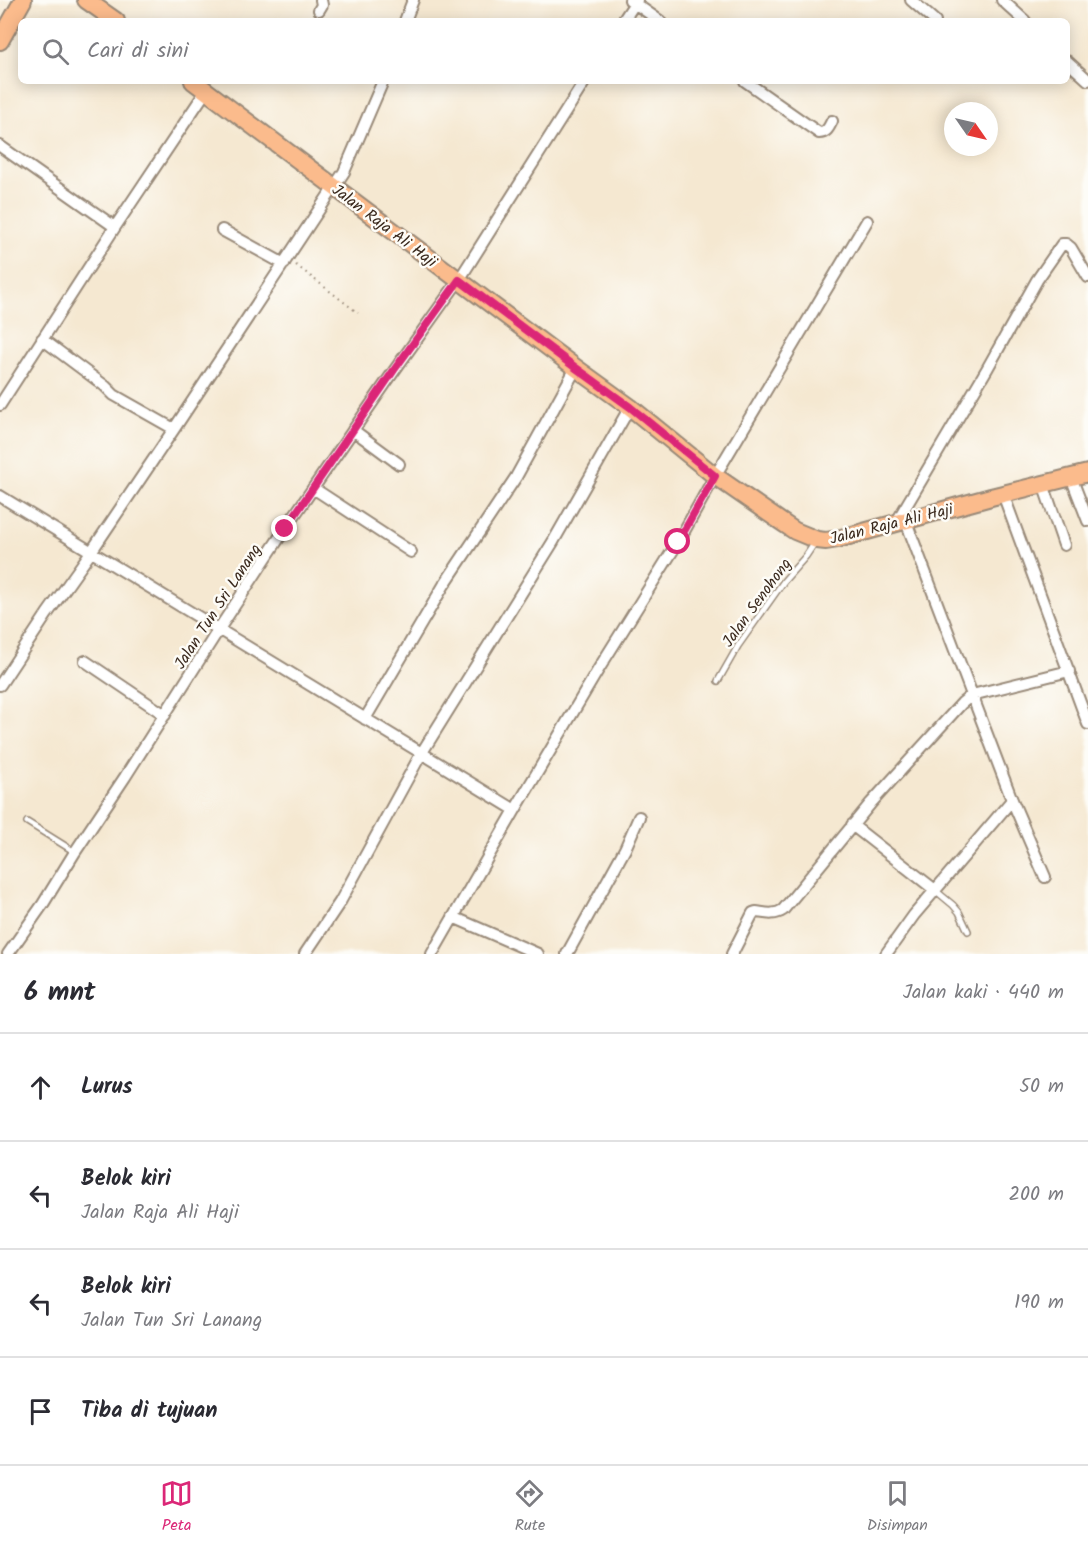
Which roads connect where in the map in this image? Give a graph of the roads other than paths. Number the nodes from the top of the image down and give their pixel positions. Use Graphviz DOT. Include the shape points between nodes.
graph roads {
  1 [pos="23,0"];
  2 [pos="86,0"];
  3 [pos="413,0"];
  4 [pos="911,0"];
  5 [pos="1002,0"];
  6 [pos="634,1"];
  7 [pos="112,18"];
  8 [pos="406,18"];
  9 [pos="625,18"];
  10 [pos="656,18"];
  11 [pos="932,18"];
  12 [pos="1022,18"];
  13 [pos="0,41"];
  14 [pos="1070,64"];
  15 [pos="1088,80"];
  16 [pos="382,84"];
  17 [pos="583,84"];
  18 [pos="750,84"];
  19 [pos="199,86"];
  20 [pos="832,122"];
  21 [pos="0,146"];
  22 [pos="341,192"];
  23 [pos="867,221"];
  24 [pos="115,227"];
  25 [pos="222,230"];
  26 [pos="286,261"];
  27 [pos="1088,277"];
  28 [pos="459,280"];
  29 [pos="42,339"];
  30 [pos="576,368"];
  31 [pos="0,405"];
  32 [pos="630,407"];
  33 [pos="174,429"];
  34 [pos="353,430"];
  35 [pos="399,465"];
  36 [pos="1088,473"];
  37 [pos="715,476"];
  38 [pos="1071,477"];
  39 [pos="1043,484"];
  40 [pos="313,488"];
  41 [pos="1003,494"];
  42 [pos="0,496"];
  43 [pos="901,521"];
  44 [pos="1088,521"];
  45 [pos="817,540"];
  46 [pos="1064,545"];
  47 [pos="91,552"];
  48 [pos="411,552"];
  49 [pos="219,629"];
  50 [pos="85,661"];
  51 [pos="1069,672"];
  52 [pos="718,681"];
  53 [pos="0,685"];
  54 [pos="972,695"];
  55 [pos="165,715"];
  56 [pos="366,719"];
  57 [pos="1088,724"];
  58 [pos="421,753"];
  59 [pos="1012,800"];
  60 [pos="515,810"];
  61 [pos="639,817"];
  62 [pos="27,822"];
  63 [pos="852,825"];
  64 [pos="75,852"];
  65 [pos="1045,877"];
  66 [pos="935,890"];
  67 [pos="453,917"];
  68 [pos="968,931"];
  69 [pos="8,954"];
  70 [pos="306,954"];
  71 [pos="432,954"];
  72 [pos="538,954"];
  73 [pos="567,954"];
  74 [pos="732,954"];
  75 [pos="886,954"];
  1 -- 13 [label="main road"];
  2 -- 7 [label="main road"];
  3 -- 8 [label="street"];
  4 -- 11 [label="street"];
  5 -- 12 [label="street"];
  6 -- 9 [label="street"];
  6 -- 10 [label="street"];
  14 -- 15 [label="street"];
  16 -- 22 [label="street" via="348,163"];
  17 -- 28 [label="street, Jalan Tun Sri Lanang"];
  18 -- 20 [label="street" via="819,133 827,131"];
  19 -- 22 [label="main road, Jalan Raja Ali Haji"];
  19 -- 24 [label="street"];
  21 -- 24 [label="street"];
  22 -- 26 [label="street"];
  22 -- 28 [label="main road, Jalan Raja Ali Haji"];
  23 -- 37 [label="street"];
  24 -- 29 [label="street"];
  25 -- 26 [label="street"];
  26 -- 33 [label="street"];
  27 -- 43 [label="street" via="1071,248 1062,244 1037,280"];
  28 -- 30 [label="main road, Jalan Raja Ali Haji"];
  28 -- 34 [label="street, Jalan Tun Sri Lanang"];
  29 -- 31 [label="street"];
  29 -- 33 [label="street" via="114,395"];
  30 -- 32 [label="main road, Jalan Raja Ali Haji"];
  30 -- 56 [label="street" via="516,477 444,585"];
  32 -- 37 [label="main road, Jalan Raja Ali Haji"];
  32 -- 58 [label="street" via="553,542"];
  33 -- 47 [label="street"];
  34 -- 35 [label="street"];
  34 -- 40 [label="street, Jalan Tun Sri Lanang"];
  36 -- 38 [label="main road, Jalan Raja Ali Haji"];
  37 -- 45 [label="main road, Jalan Raja Ali Haji" via="795,531"];
  37 -- 60 [label="street"];
  38 -- 39 [label="main road, Jalan Raja Ali Haji"];
  38 -- 44 [label="street"];
  39 -- 41 [label="main road, Jalan Raja Ali Haji"];
  39 -- 46 [label="street"];
  40 -- 48 [label="street"];
  40 -- 49 [label="street, Jalan Tun Sri Lanang"];
  41 -- 43 [label="main road, Jalan Raja Ali Haji"];
  41 -- 51 [label="street"];
  42 -- 47 [label="street"];
  43 -- 45 [label="main road, Jalan Raja Ali Haji" via="838,539"];
  43 -- 54 [label="street"];
  45 -- 52 [label="lane, Jalan Senohong" via="738,646"];
  47 -- 49 [label="street"];
  47 -- 53 [label="street"];
  49 -- 55 [label="street, Jalan Tun Sri Lanang"];
  49 -- 56 [label="street"];
  50 -- 55 [label="street"];
  51 -- 54 [label="street"];
  51 -- 57 [label="street"];
  54 -- 59 [label="street"];
  54 -- 63 [label="street"];
  55 -- 64 [label="street, Jalan Tun Sri Lanang"];
  56 -- 58 [label="street"];
  58 -- 60 [label="street"];
  58 -- 70 [label="street" via="340,902"];
  59 -- 65 [label="street"];
  59 -- 66 [label="street"];
  60 -- 67 [label="street"];
  61 -- 73 [label="street"];
  62 -- 64 [label="lane"];
  63 -- 66 [label="street"];
  63 -- 74 [label="street" via="783,910 753,914"];
  64 -- 69 [label="street, Jalan Tun Sri Lanang"];
  66 -- 68 [label="lane" via="959,912"];
  66 -- 75 [label="street"];
  67 -- 71 [label="street"];
  67 -- 72 [label="street"];
}
